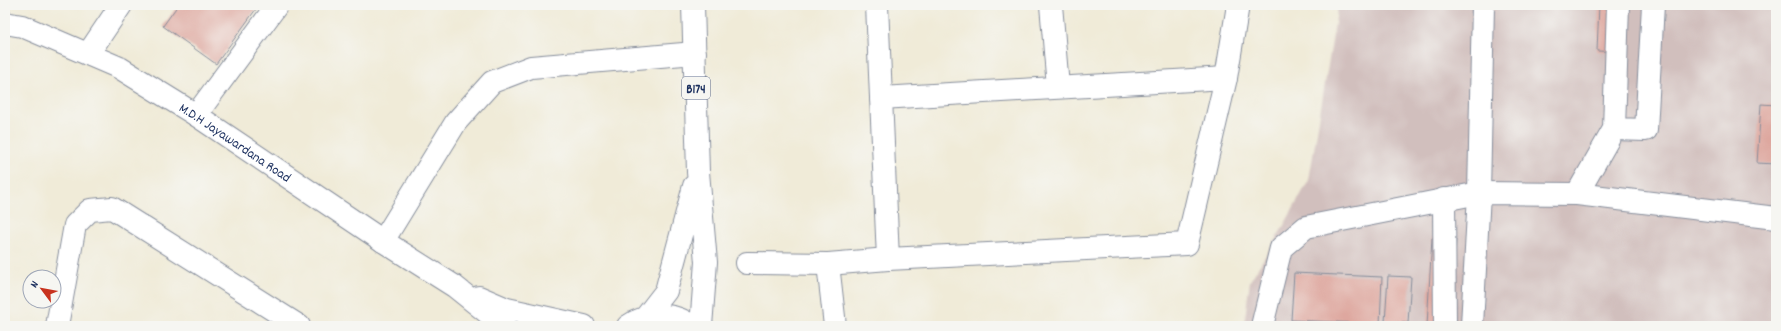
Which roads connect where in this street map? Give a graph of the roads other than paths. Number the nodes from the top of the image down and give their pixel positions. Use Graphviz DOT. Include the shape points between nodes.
graph roads {
  1 [pos="122,5"];
  2 [pos="277,5"];
  3 [pos="693,5"];
  4 [pos="877,5"];
  5 [pos="1051,5"];
  6 [pos="1238,5"];
  7 [pos="1483,5"];
  8 [pos="1618,5"];
  9 [pos="1653,5"];
  10 [pos="5,23"];
  11 [pos="695,53"];
  12 [pos="88,54"];
  13 [pos="1226,78"];
  14 [pos="1058,86"];
  15 [pos="881,98"];
  16 [pos="196,115"];
  17 [pos="1614,129"];
  18 [pos="698,172"];
  19 [pos="1479,193"];
  20 [pos="1577,194"];
  21 [pos="1444,199"];
  22 [pos="1776,218"];
  23 [pos="383,241"];
  24 [pos="888,259"];
  25 [pos="747,263"];
  26 [pos="828,264"];
  27 [pos="454,286"];
  28 [pos="636,322"];
  29 [pos="57,326"];
  30 [pos="299,326"];
  31 [pos="504,326"];
  32 [pos="584,326"];
  33 [pos="691,326"];
  34 [pos="701,326"];
  35 [pos="835,326"];
  36 [pos="1262,326"];
  37 [pos="1445,326"];
  38 [pos="1472,326"];
  1 -- 12 [label="street"];
  2 -- 16 [label="street"];
  3 -- 11 [label="street, B174"];
  4 -- 15 [label="street"];
  5 -- 14 [label="street"];
  6 -- 13 [label="street"];
  7 -- 19 [label="street"];
  8 -- 17 [label="street"];
  9 -- 17 [label="street" via="1646,130"];
  10 -- 12 [label="street, M.D.H Jayawardana Road" via="22,26"];
  11 -- 18 [label="street, B174"];
  11 -- 23 [label="street" via="531,67 492,82 456,122"];
  12 -- 16 [label="street, M.D.H Jayawardana Road" via="120,68"];
  13 -- 14 [label="street"];
  13 -- 24 [label="street" via="1187,244"];
  14 -- 15 [label="street"];
  15 -- 24 [label="street"];
  16 -- 23 [label="street, M.D.H Jayawardana Road"];
  17 -- 20 [label="street"];
  18 -- 28 [label="street, B174" via="666,291"];
  18 -- 34 [label="street, B174" via="706,262"];
  19 -- 20 [label="street"];
  19 -- 21 [label="street"];
  19 -- 38 [label="street"];
  20 -- 22 [label="street"];
  21 -- 36 [label="street" via="1306,227 1281,248"];
  21 -- 37 [label="street"];
  23 -- 27 [label="street, M.D.H Jayawardana Road"];
  24 -- 26 [label="street"];
  25 -- 26 [label="street"];
  26 -- 35 [label="street"];
  27 -- 31 [label="street, M.D.H Jayawardana Road"];
  27 -- 32 [label="street, M.D.H Jayawardana Road" via="507,309"];
  28 -- 33 [label="street" via="660,316 674,318"];
  29 -- 30 [label="street" via="75,225 90,210 112,208"];
}
